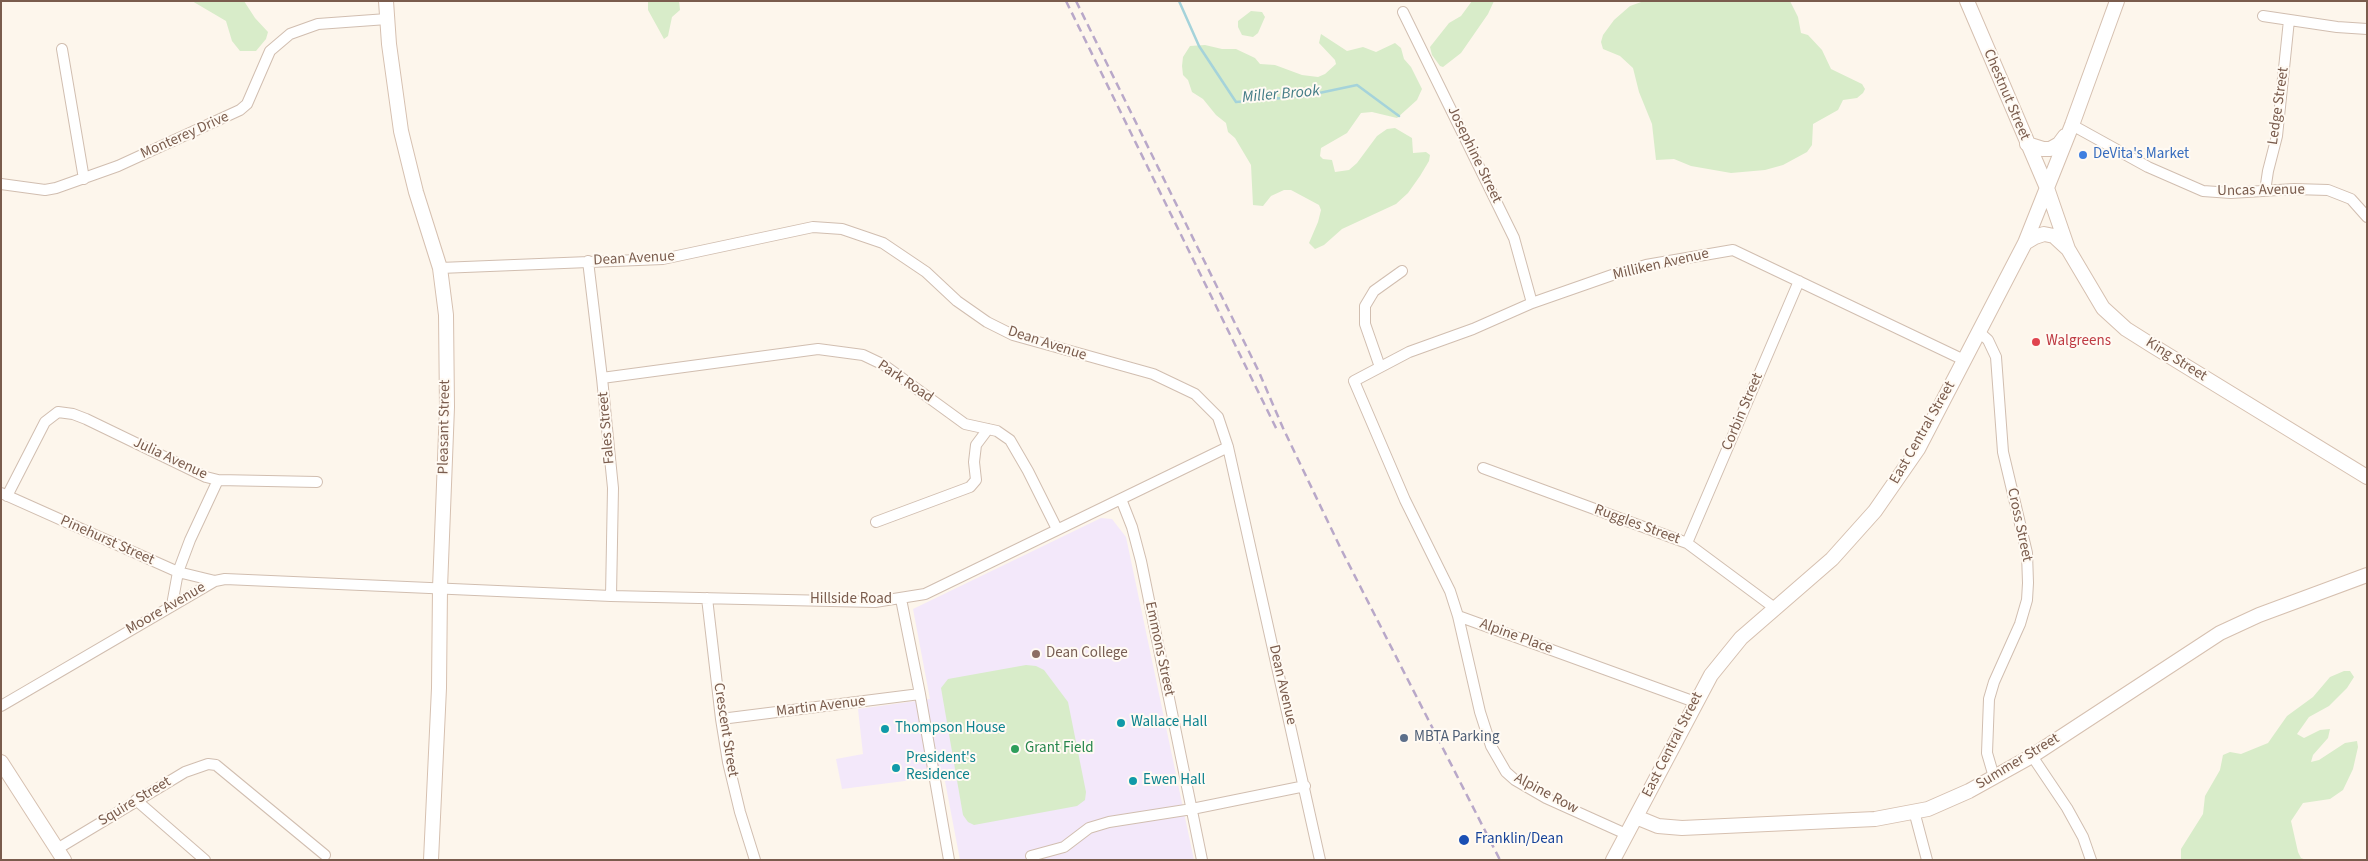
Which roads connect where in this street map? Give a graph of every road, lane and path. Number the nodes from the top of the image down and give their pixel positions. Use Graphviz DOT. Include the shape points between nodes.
graph roads {
  1 [pos="386,1"];
  2 [pos="1967,1"];
  3 [pos="2117,1"];
  4 [pos="1402,12"];
  5 [pos="2264,16"];
  6 [pos="387,19"];
  7 [pos="2289,20"];
  8 [pos="2367,30"];
  9 [pos="62,49"];
  10 [pos="2072,125"];
  11 [pos="2027,144"];
  12 [pos="84,179"];
  13 [pos="1,184"];
  14 [pos="2047,188"];
  15 [pos="2265,191"];
  16 [pos="2367,216"];
  17 [pos="2025,243"];
  18 [pos="2068,249"];
  19 [pos="588,261"];
  20 [pos="440,268"];
  21 [pos="1402,271"];
  22 [pos="1799,281"];
  23 [pos="1532,303"];
  24 [pos="1979,332"];
  25 [pos="1964,360"];
  26 [pos="1380,367"];
  27 [pos="602,378"];
  28 [pos="988,429"];
  29 [pos="1228,447"];
  30 [pos="1483,468"];
  31 [pos="2367,477"];
  32 [pos="218,480"];
  33 [pos="318,482"];
  34 [pos="4,494"];
  35 [pos="1121,499"];
  36 [pos="876,522"];
  37 [pos="1057,529"];
  38 [pos="1687,543"];
  39 [pos="178,572"];
  40 [pos="2367,575"];
  41 [pos="215,581"];
  42 [pos="440,588"];
  43 [pos="611,596"];
  44 [pos="707,598"];
  45 [pos="900,599"];
  46 [pos="172,605"];
  47 [pos="1776,609"];
  48 [pos="1458,616"];
  49 [pos="920,694"];
  50 [pos="1695,702"];
  51 [pos="1,706"];
  52 [pos="721,720"];
  53 [pos="2032,756"];
  54 [pos="1,762"];
  55 [pos="1994,777"];
  56 [pos="1305,786"];
  57 [pos="136,800"];
  58 [pos="1192,809"];
  59 [pos="1914,811"];
  60 [pos="1636,818"];
  61 [pos="1626,834"];
  62 [pos="61,854"];
  63 [pos="325,855"];
  64 [pos="1031,856"];
  65 [pos="206,860"];
  66 [pos="431,860"];
  67 [pos="755,860"];
  68 [pos="949,860"];
  69 [pos="1202,860"];
  70 [pos="1320,860"];
  71 [pos="1613,860"];
  72 [pos="1927,860"];
  73 [pos="2091,860"];
  1 -- 6 [label="main road, Pleasant Street"];
  2 -- 11 [label="main road, Chestnut Street"];
  3 -- 10 [label="main road, East Central Street"];
  4 -- 23 [label="street, Josephine Street" via="1514,238"];
  5 -- 7 [label="street"];
  6 -- 12 [label="street, Monterey Drive" via="328,22 290,34 270,51 247,104 240,110"];
  6 -- 20 [label="main road, Pleasant Street" via="401,132"];
  7 -- 8 [label="street"];
  7 -- 15 [label="street, Ledge Street" via="2277,136"];
  9 -- 12 [label="street"];
  10 -- 11 [label="main road" via="2059,144 2050,149"];
  10 -- 14 [label="main road, East Central Street"];
  10 -- 15 [label="street, Uncas Avenue" via="2188,186 2203,191 2231,193"];
  11 -- 14 [label="main road, Chestnut Street"];
  12 -- 13 [label="street, Monterey Drive" via="45,190"];
  14 -- 17 [label="main road, East Central Street"];
  14 -- 18 [label="main road, King Street"];
  15 -- 16 [label="street, Uncas Avenue" via="2328,190 2351,199"];
  17 -- 18 [label="main road" via="2044,234 2054,236"];
  17 -- 24 [label="main road, East Central Street"];
  18 -- 31 [label="main road, King Street" via="2103,308 2126,329"];
  19 -- 20 [label="street, Dean Avenue"];
  19 -- 27 [label="street, Fales Street"];
  19 -- 29 [label="street, Dean Avenue" via="663,260 813,227 855,232 883,243 926,272 957,301 1013,335 1153,374 1195,394 1218,417"];
  20 -- 42 [label="main road, Pleasant Street" via="446,315 447,407"];
  21 -- 26 [label="street" via="1374,291 1365,306 1365,324"];
  22 -- 23 [label="street, Milliken Avenue" via="1733,250 1646,265"];
  22 -- 25 [label="street, Milliken Avenue"];
  22 -- 38 [label="street, Corbin Street"];
  23 -- 26 [label="street, Milliken Avenue" via="1409,352"];
  24 -- 25 [label="main road, East Central Street"];
  24 -- 55 [label="street, Cross Street" via="1988,340 1996,357 2003,452 2027,553 2027,600 1989,699 1987,753"];
  25 -- 47 [label="main road, East Central Street" via="1918,448 1876,511 1832,559"];
  26 -- 48 [label="street, Milliken Avenue" via="1354,381 1405,500 1450,591"];
  27 -- 28 [label="street, Park Road" via="818,349 863,355 884,365 965,424"];
  27 -- 43 [label="street, Fales Street" via="613,488"];
  28 -- 36 [label="street" via="976,445 976,480 970,487"];
  28 -- 37 [label="street, Park Road" via="997,431 1016,448"];
  29 -- 35 [label="street, Hillside Road"];
  29 -- 56 [label="street, Dean Avenue"];
  30 -- 38 [label="street, Ruggles Street"];
  32 -- 33 [label="street, Julia Avenue"];
  32 -- 34 [label="street, Julia Avenue" via="86,419 58,412 45,422"];
  32 -- 39 [label="street"];
  34 -- 39 [label="street, Pinehurst Street"];
  35 -- 37 [label="street, Hillside Road"];
  35 -- 58 [label="street, Emmons Street" via="1140,561"];
  37 -- 45 [label="street, Hillside Road" via="925,594"];
  38 -- 47 [label="street, Ruggles Street"];
  39 -- 41 [label="street, Pinehurst Street"];
  39 -- 46 [label="street"];
  40 -- 53 [label="main road, Summer Street" via="2220,633"];
  41 -- 42 [label="street, Moore Avenue" via="236,578"];
  41 -- 46 [label="street, Moore Avenue"];
  42 -- 43 [label="street, Hillside Road"];
  42 -- 66 [label="main road, Pleasant Street"];
  43 -- 44 [label="street, Hillside Road"];
  44 -- 45 [label="street, Hillside Road" via="875,602"];
  44 -- 52 [label="street, Crescent Street"];
  45 -- 49 [label="street"];
  46 -- 51 [label="street, Moore Avenue"];
  47 -- 50 [label="main road, East Central Street" via="1726,655"];
  48 -- 50 [label="street, Alpine Place"];
  48 -- 61 [label="street, Alpine Row" via="1480,712 1491,746 1506,772 1546,798"];
  49 -- 52 [label="street, Martin Avenue"];
  49 -- 68 [label="street"];
  50 -- 60 [label="main road, East Central Street"];
  52 -- 67 [label="street, Crescent Street" via="740,812"];
  53 -- 55 [label="main road, Summer Street"];
  53 -- 73 [label="street" via="2083,836"];
  54 -- 62 [label="main road"];
  55 -- 59 [label="main road, Summer Street" via="1945,802"];
  56 -- 58 [label="street"];
  56 -- 70 [label="street, Dean Avenue"];
  57 -- 62 [label="street, Squire Street"];
  57 -- 63 [label="street, Squire Street" via="200,765 216,765"];
  57 -- 65 [label="street"];
  58 -- 64 [label="street" via="1109,822 1089,828 1064,847"];
  58 -- 69 [label="street, Emmons Street"];
  59 -- 60 [label="main road, Summer Street" via="1875,819 1682,828 1658,826"];
  59 -- 72 [label="street"];
  60 -- 61 [label="main road, East Central Street"];
  61 -- 71 [label="main road, East Central Street"];
}
